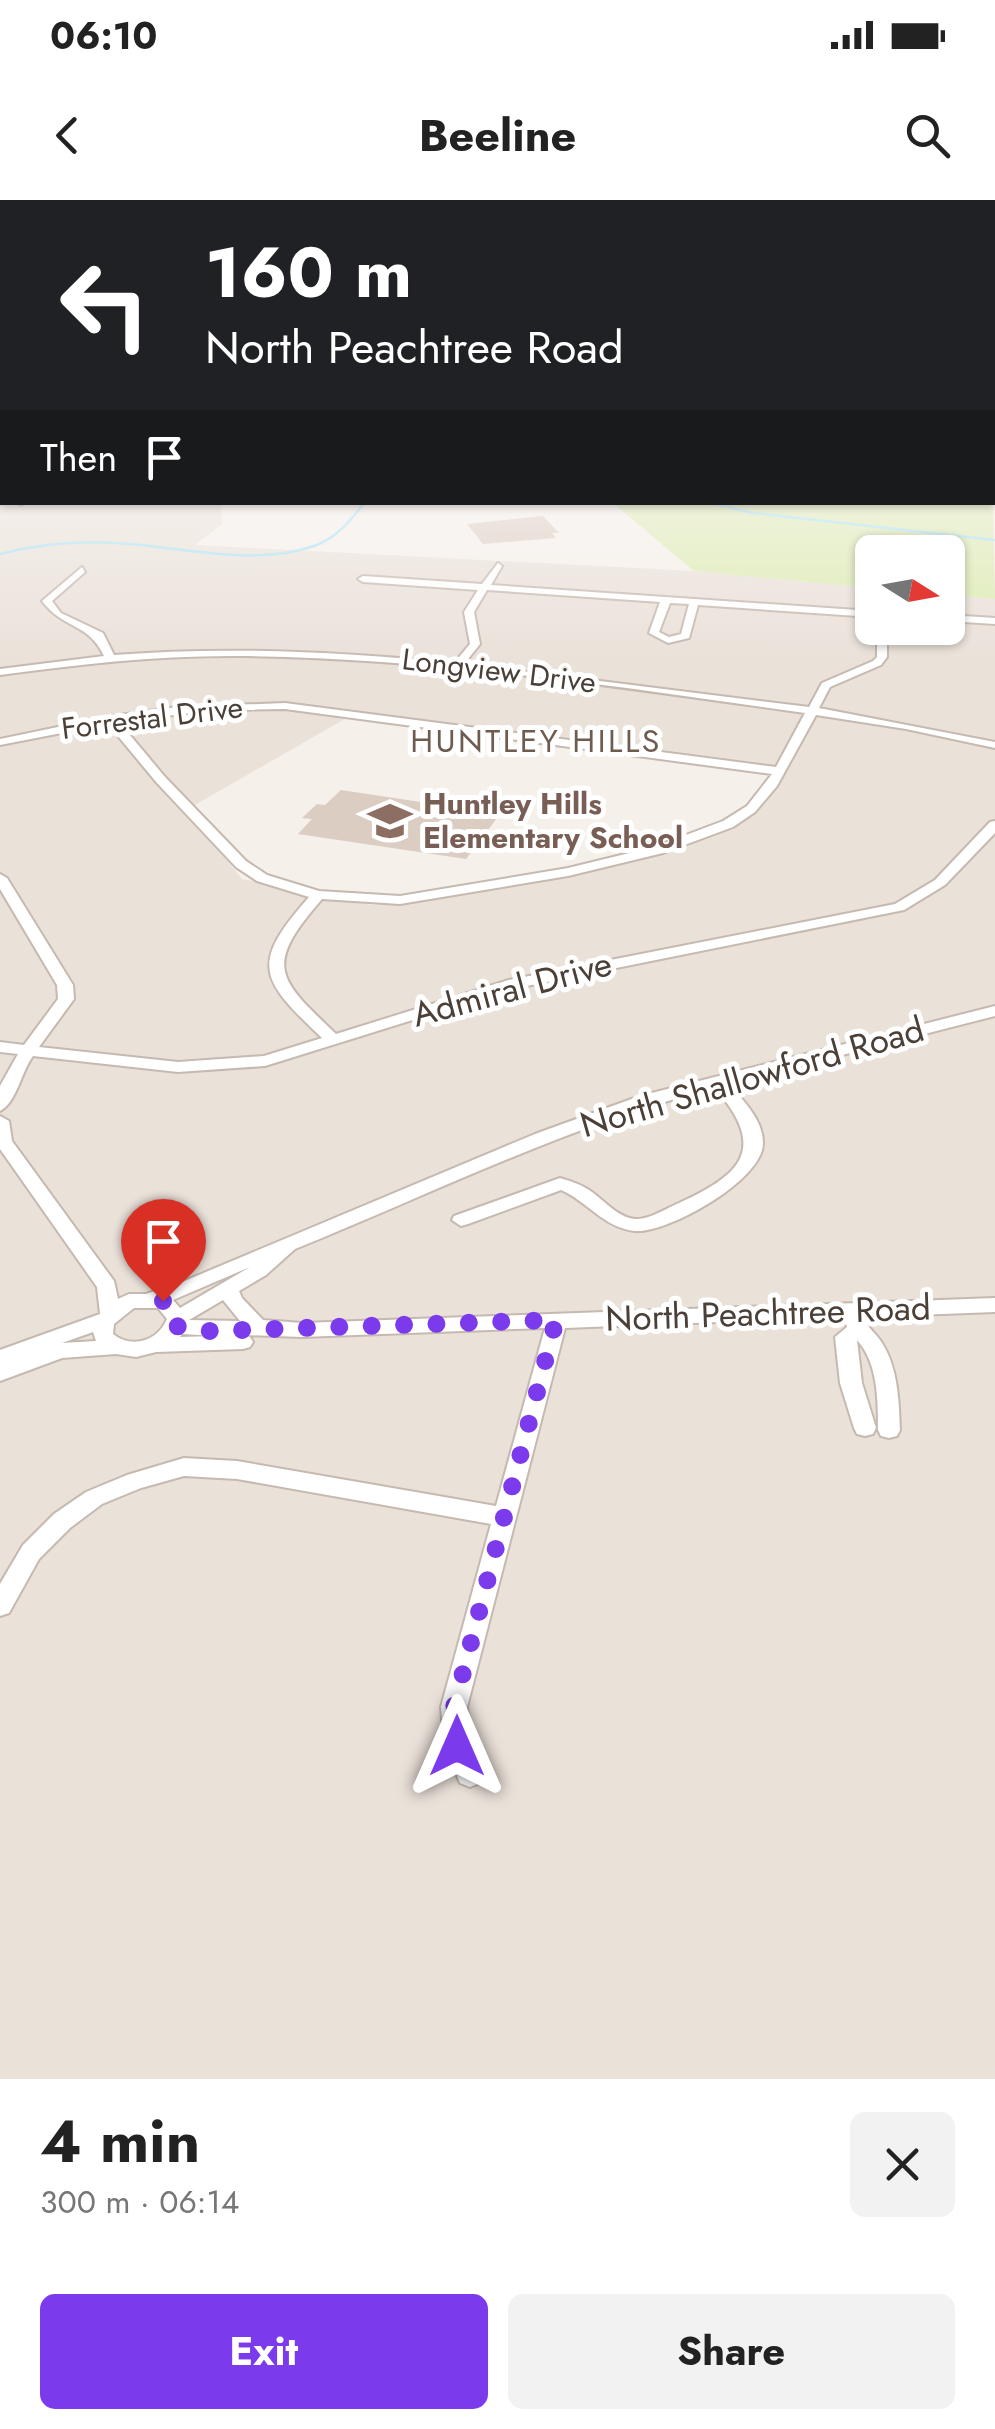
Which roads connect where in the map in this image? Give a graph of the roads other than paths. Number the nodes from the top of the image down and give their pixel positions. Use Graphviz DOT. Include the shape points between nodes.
graph roads {
  1 [pos="498,566"];
  2 [pos="82,570"];
  3 [pos="363,579"];
  4 [pos="483,589"];
  5 [pos="666,600"];
  6 [pos="694,602"];
  7 [pos="855,613"];
  8 [pos="965,619"];
  9 [pos="995,621"];
  10 [pos="882,645"];
  11 [pos="108,656"];
  12 [pos="458,665"];
  13 [pos="0,672"];
  14 [pos="810,710"];
  15 [pos="111,720"];
  16 [pos="0,742"];
  17 [pos="995,745"];
  18 [pos="780,770"];
  19 [pos="995,825"];
  20 [pos="0,878"];
  21 [pos="318,895"];
  22 [pos="995,1011"];
  23 [pos="334,1042"];
  24 [pos="0,1047"];
  25 [pos="29,1050"];
  26 [pos="717,1080"];
  27 [pos="0,1106"];
  28 [pos="0,1121"];
  29 [pos="461,1220"];
  30 [pos="290,1244"];
  31 [pos="106,1286"];
  32 [pos="228,1288"];
  33 [pos="148,1298"];
  34 [pos="995,1304"];
  35 [pos="106,1317"];
  36 [pos="556,1320"];
  37 [pos="854,1320"];
  38 [pos="177,1322"];
  39 [pos="258,1328"];
  40 [pos="302,1330"];
  41 [pos="156,1345"];
  42 [pos="116,1347"];
  43 [pos="0,1358"];
  44 [pos="0,1373"];
  45 [pos="865,1428"];
  46 [pos="889,1430"];
  47 [pos="504,1517"];
  48 [pos="0,1606"];
  49 [pos="470,1774"];
  1 -- 4 [label="street"];
  2 -- 11 [label="street" via="47,602 58,615 100,635"];
  3 -- 4 [label="street"];
  4 -- 5 [label="street"];
  4 -- 12 [label="street" via="468,616 475,644"];
  5 -- 6 [label="street"];
  5 -- 6 [label="street" via="654,633 668,640 684,636"];
  6 -- 7 [label="street"];
  8 -- 9 [label="street"];
  10 -- 14 [label="street" via="878,663 831,681"];
  11 -- 12 [label="street, Longview Drive" via="258,650"];
  11 -- 13 [label="street, Longview Drive"];
  12 -- 14 [label="street, Longview Drive"];
  14 -- 17 [label="street, Longview Drive"];
  14 -- 18 [label="street"];
  15 -- 16 [label="street, Forrestal Drive"];
  15 -- 18 [label="street, Forrestal Drive" via="230,705 328,709"];
  15 -- 21 [label="street" via="241,864 278,885"];
  18 -- 21 [label="street" via="742,816 658,850 438,896"];
  19 -- 23 [label="street, Admiral Drive" via="944,881 898,906 559,973 456,999"];
  20 -- 25 [label="street" via="65,985 66,999"];
  21 -- 23 [label="street" via="284,933 274,967 292,1001"];
  22 -- 26 [label="street, North Shallowford Road"];
  23 -- 25 [label="street, Admiral Drive" via="220,1066 158,1066"];
  24 -- 25 [label="street, Admiral Drive"];
  25 -- 27 [label="street"];
  26 -- 29 [label="street" via="752,1127 753,1139 747,1162 710,1198 629,1226 560,1184"];
  26 -- 30 [label="street, North Shallowford Road" via="598,1116"];
  28 -- 31 [label="street" via="3,1141"];
  30 -- 32 [label="street, North Shallowford Road"];
  30 -- 33 [label="street, North Shallowford Road" via="193,1288"];
  31 -- 33 [label="street"];
  31 -- 35 [label="street"];
  32 -- 38 [label="street, North Shallowford Road"];
  32 -- 39 [label="street"];
  33 -- 35 [label="street"];
  33 -- 38 [label="street" via="170,1305"];
  34 -- 37 [label="street, North Peachtree Road"];
  35 -- 42 [label="street" via="103,1336"];
  35 -- 43 [label="street"];
  36 -- 37 [label="street, North Peachtree Road"];
  36 -- 40 [label="street, North Peachtree Road"];
  36 -- 47 [label="street"];
  37 -- 45 [label="street" via="845,1336"];
  37 -- 46 [label="street" via="869,1336 889,1383"];
  38 -- 39 [label="street, North Peachtree Road" via="208,1331"];
  38 -- 41 [label="street"];
  39 -- 40 [label="street, North Peachtree Road"];
  40 -- 41 [label="street, North Peachtree Road" via="282,1338"];
  41 -- 42 [label="street, North Peachtree Road"];
  42 -- 44 [label="street, North Peachtree Road" via="60,1351"];
  47 -- 48 [label="street" via="237,1470 184,1467 94,1498 62,1521 31,1552"];
  47 -- 49 [label="street" via="454,1707 457,1746"];
}
